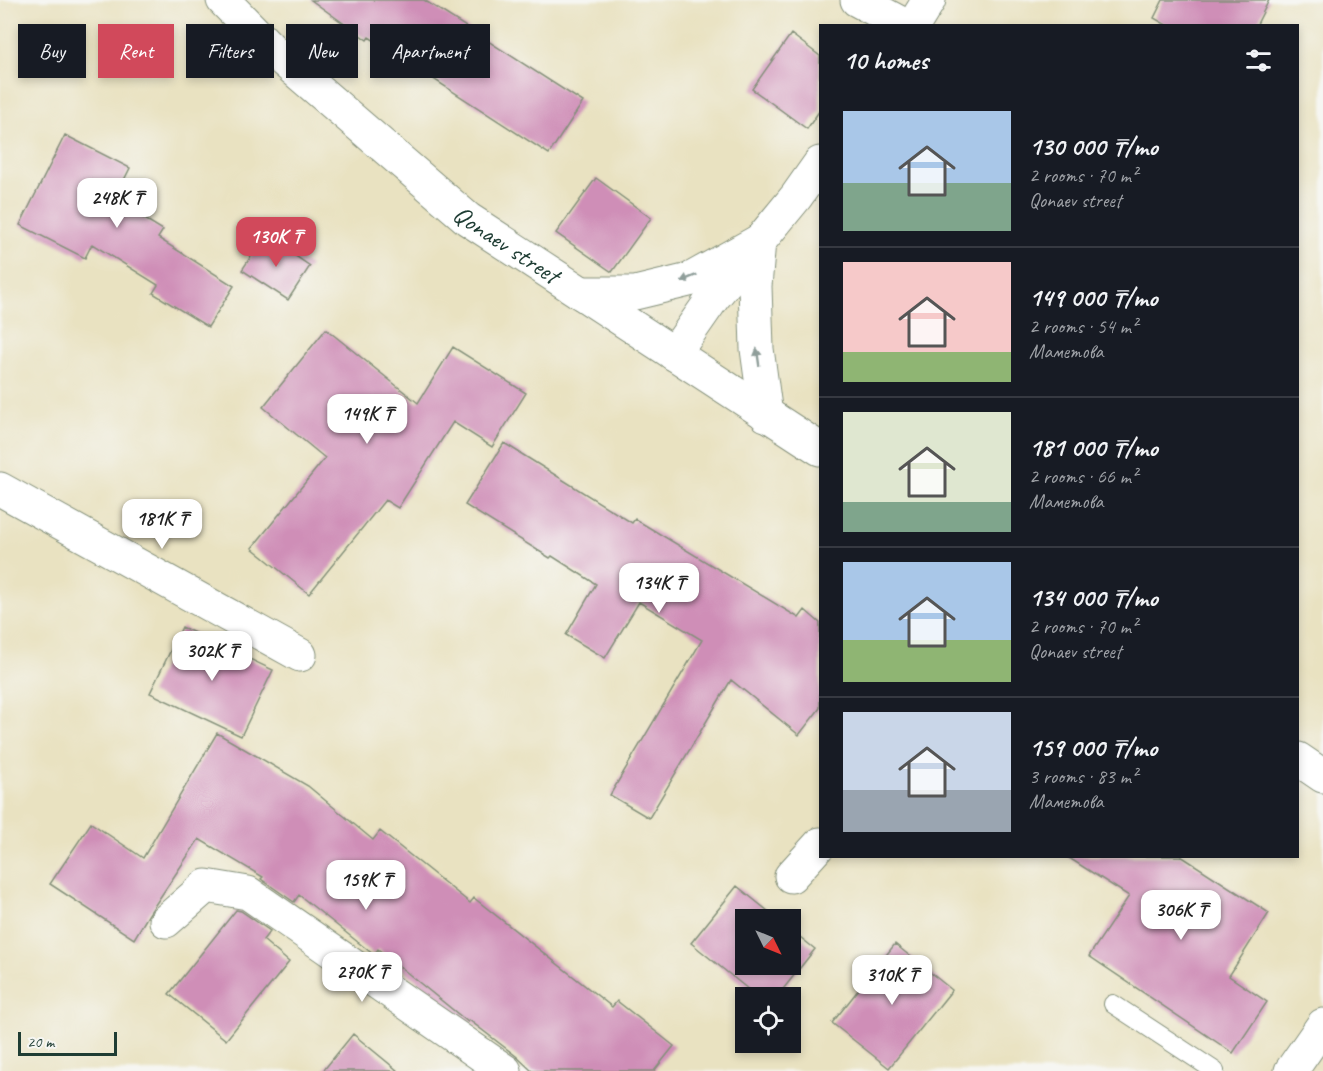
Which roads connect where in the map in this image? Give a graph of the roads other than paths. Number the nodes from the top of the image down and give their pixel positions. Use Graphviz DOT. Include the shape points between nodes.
graph roads {
  1 [pos="223,0"];
  2 [pos="857,0"];
  3 [pos="929,0"];
  4 [pos="902,24"];
  5 [pos="914,24"];
  6 [pos="819,164"];
  7 [pos="759,241"];
  8 [pos="581,293"];
  9 [pos="674,354"];
  10 [pos="766,415"];
  11 [pos="819,448"];
  12 [pos="0,489"];
  13 [pos="300,655"];
  14 [pos="1299,760"];
  15 [pos="1323,776"];
  16 [pos="819,845"];
  17 [pos="791,876"];
  18 [pos="166,921"];
  19 [pos="1113,1005"];
  20 [pos="1323,1025"];
  21 [pos="505,1071"];
  22 [pos="1215,1071"];
  23 [pos="1291,1071"];
  1 -- 8 [label="main road, Qonaev street" via="275,53 468,219"];
  2 -- 4 [label="main road"];
  3 -- 5 [label="main road"];
  6 -- 7 [label="main road"];
  7 -- 8 [label="main road, one-way" via="689,280 635,293"];
  7 -- 9 [label="main road"];
  10 -- 7 [label="main road, one-way" via="757,349 755,286"];
  8 -- 9 [label="main road, Qonaev street"];
  9 -- 10 [label="main road, Qonaev street"];
  10 -- 11 [label="main road, Qonaev street"];
  12 -- 13 [label="main road"];
  14 -- 15 [label="main road"];
  16 -- 17 [label="main road"];
  18 -- 21 [label="main road" via="206,886 248,893"];
  19 -- 22 [label="lane"];
  20 -- 23 [label="main road"];
}
